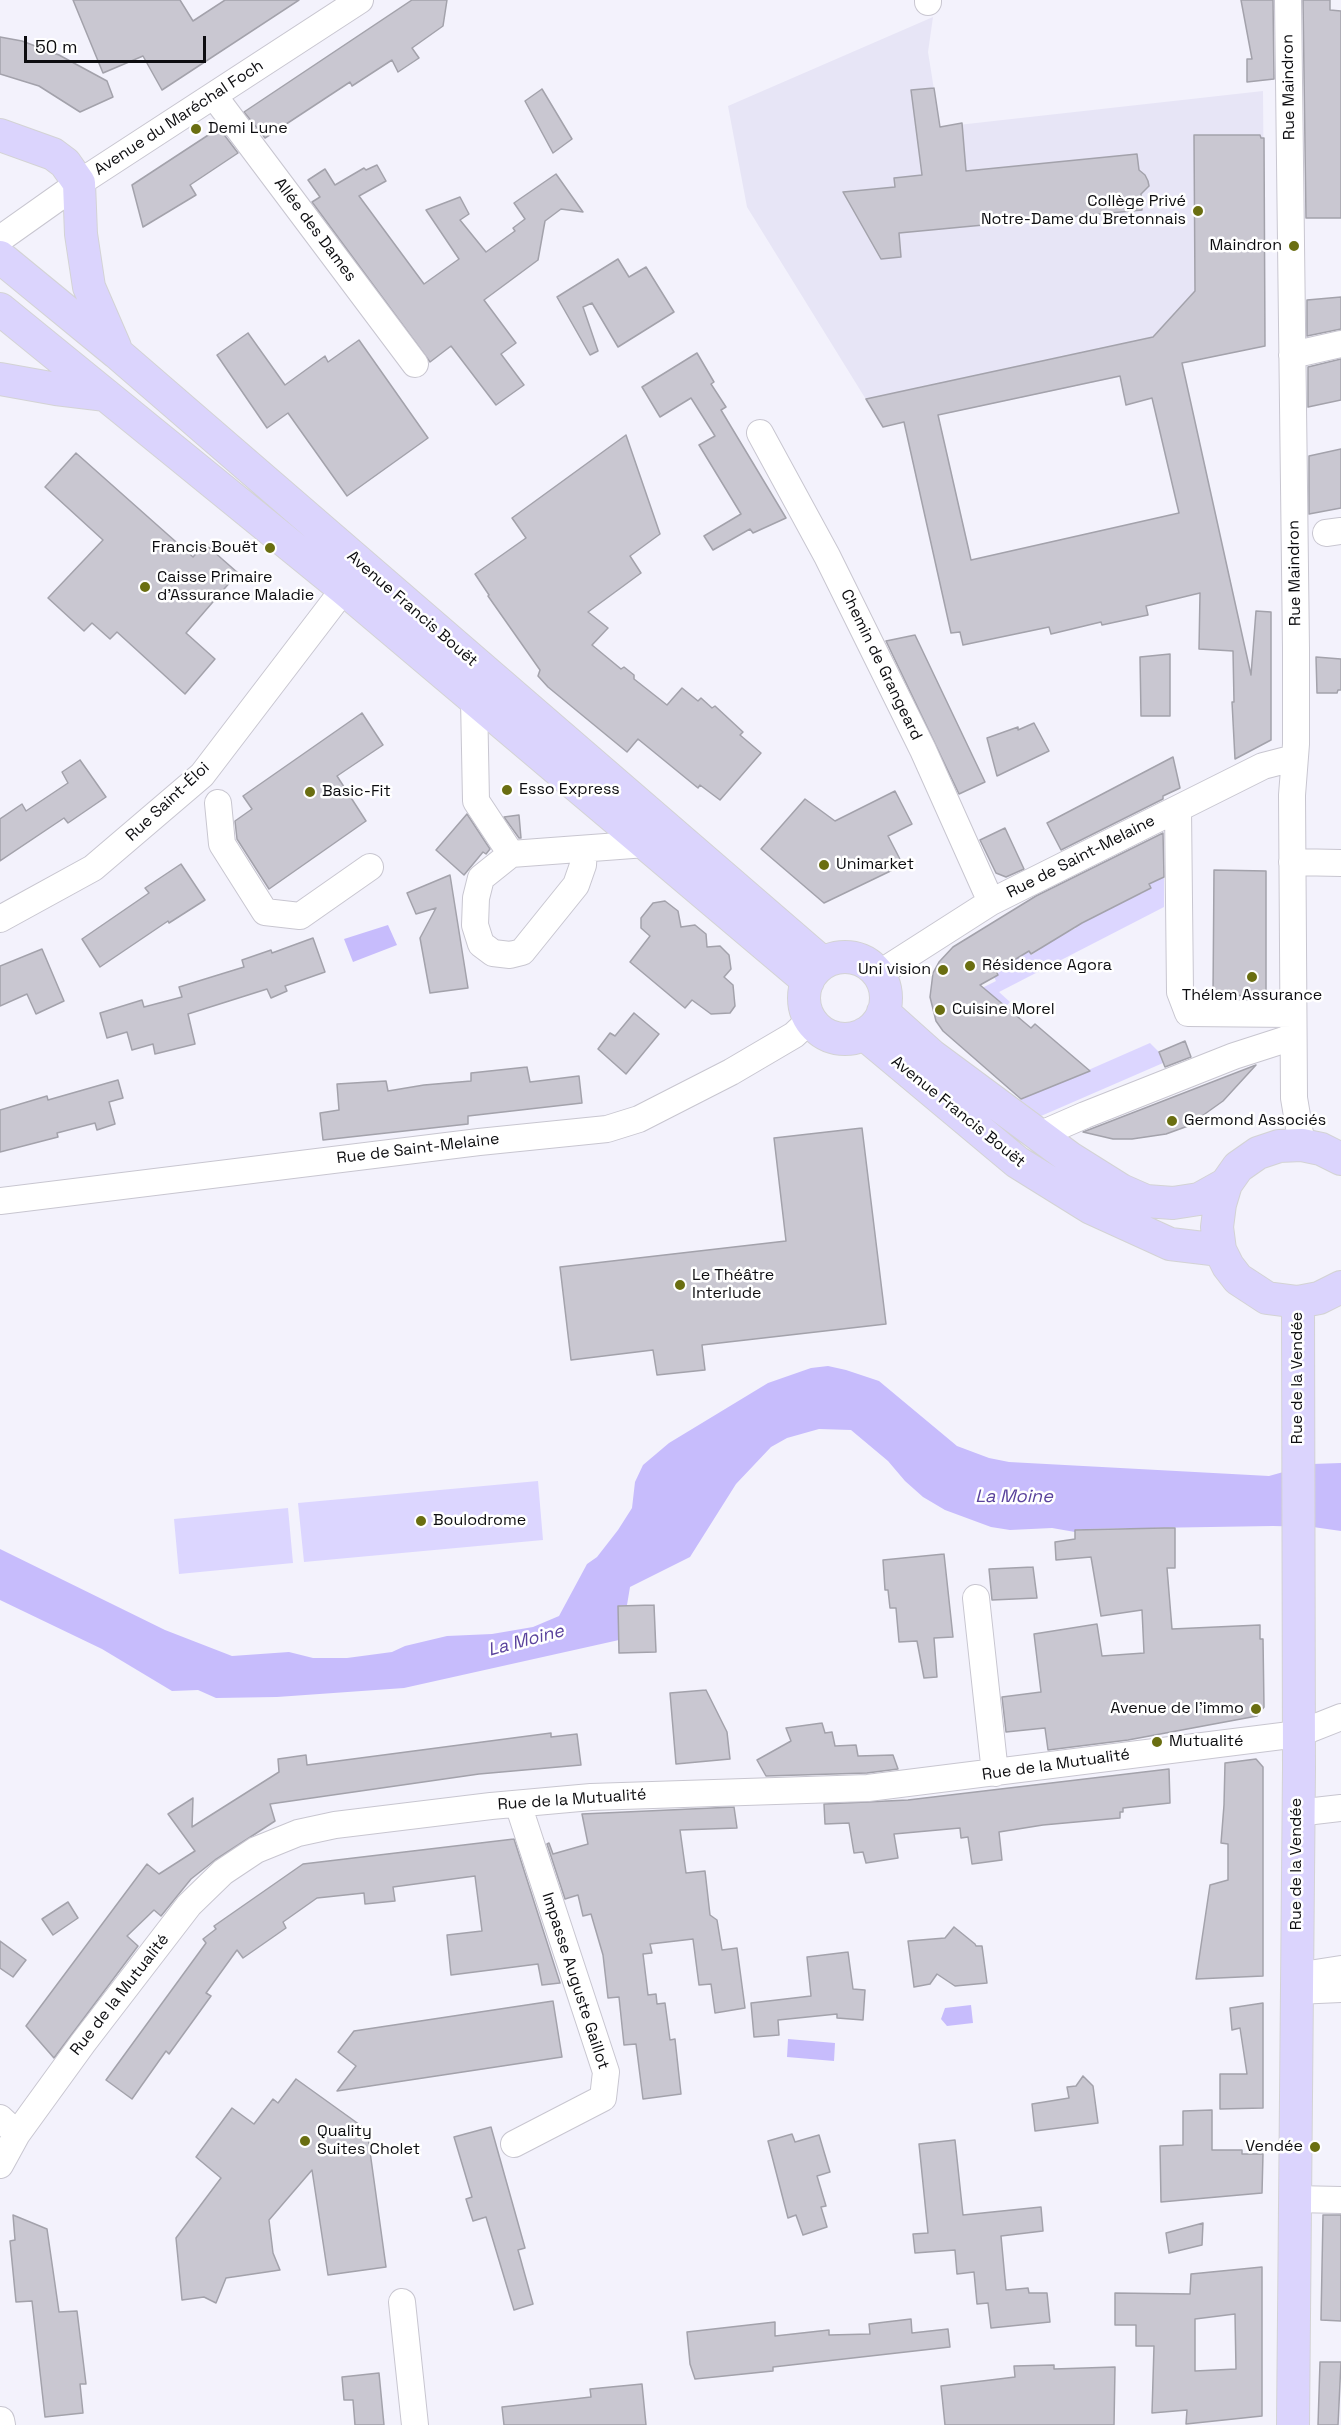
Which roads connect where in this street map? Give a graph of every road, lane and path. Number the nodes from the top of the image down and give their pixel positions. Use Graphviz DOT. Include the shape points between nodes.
graph roads {
  1 [pos="360,0"];
  2 [pos="1288,0"];
  3 [pos="214,96"];
  4 [pos="0,135"];
  5 [pos="79,183"];
  6 [pos="0,239"];
  7 [pos="0,257"];
  8 [pos="0,309"];
  9 [pos="1341,344"];
  10 [pos="117,353"];
  11 [pos="1292,355"];
  12 [pos="415,364"];
  13 [pos="0,379"];
  14 [pos="106,395"];
  15 [pos="760,433"];
  16 [pos="344,589"];
  17 [pos="474,699"];
  18 [pos="1294,758"];
  19 [pos="218,803"];
  20 [pos="1178,809"];
  21 [pos="645,844"];
  22 [pos="584,849"];
  23 [pos="511,854"];
  24 [pos="1292,862"];
  25 [pos="1341,863"];
  26 [pos="370,867"];
  27 [pos="991,902"];
  28 [pos="0,919"];
  29 [pos="816,972"];
  30 [pos="879,976"];
  31 [pos="810,1020"];
  32 [pos="874,1023"];
  33 [pos="1293,1025"];
  34 [pos="1039,1135"];
  35 [pos="1302,1145"];
  36 [pos="1341,1159"];
  37 [pos="1226,1184"];
  38 [pos="0,1201"];
  39 [pos="1220,1250"];
  40 [pos="1341,1287"];
  41 [pos="1298,1302"];
  42 [pos="976,1598"];
  43 [pos="1341,1717"];
  44 [pos="1298,1734"];
  45 [pos="995,1773"];
  46 [pos="518,1804"];
  47 [pos="1341,1808"];
  48 [pos="1297,1813"];
  49 [pos="1341,1969"];
  50 [pos="1296,1983"];
  51 [pos="1341,1989"];
  52 [pos="9,2126"];
  53 [pos="514,2144"];
  54 [pos="0,2165"];
  55 [pos="1294,2199"];
  56 [pos="1341,2200"];
  57 [pos="402,2302"];
  58 [pos="415,2425"];
  59 [pos="1293,2425"];
  1 -- 3 [label="street, Avenue du Maréchal Foch"];
  2 -- 11 [label="street, Rue Maindron"];
  3 -- 5 [label="street, Avenue du Maréchal Foch"];
  3 -- 12 [label="street, Allée des Dames"];
  4 -- 5 [label="main road" via="53,154"];
  5 -- 6 [label="street, Avenue du Maréchal Foch"];
  5 -- 10 [label="main road" via="89,287"];
  7 -- 10 [label="main road, Avenue Francis Bouët"];
  8 -- 14 [label="main road, Avenue Francis Bouët"];
  9 -- 11 [label="street"];
  10 -- 29 [label="main road, Avenue Francis Bouët"];
  11 -- 18 [label="street, Rue Maindron"];
  13 -- 14 [label="main road"];
  14 -- 16 [label="main road, Avenue Francis Bouët"];
  15 -- 27 [label="street, Chemin de Grangeard" via="827,556 923,750"];
  16 -- 17 [label="main road, Avenue Francis Bouët"];
  16 -- 28 [label="street, Rue Saint-Éloi" via="202,775 93,868"];
  17 -- 21 [label="main road, Avenue Francis Bouët"];
  17 -- 23 [label="street" via="476,801"];
  18 -- 20 [label="street, Rue de Saint-Melaine" via="1263,766"];
  18 -- 24 [label="street, Rue Maindron"];
  19 -- 26 [label="street" via="222,844 265,912 300,916"];
  20 -- 27 [label="street, Rue de Saint-Melaine"];
  20 -- 33 [label="street" via="1180,992 1188,1013"];
  21 -- 22 [label="street"];
  21 -- 29 [label="main road, Avenue Francis Bouët"];
  22 -- 23 [label="street"];
  22 -- 23 [label="street" via="576,885 522,952 510,955 493,953 481,944 475,925 481,878"];
  24 -- 25 [label="street"];
  24 -- 33 [label="street, Rue Maindron"];
  27 -- 30 [label="street, Rue de Saint-Melaine"];
  29 -- 30 [label="main road" via="848,957 860,960"];
  29 -- 31 [label="main road" via="804,994"];
  30 -- 32 [label="main road" via="886,1000"];
  31 -- 32 [label="main road" via="823,1032 840,1039 853,1038"];
  31 -- 38 [label="street, Rue de Saint-Melaine" via="794,1035 731,1072 639,1119 607,1129"];
  32 -- 34 [label="main road, Avenue Francis Bouët" via="931,1055"];
  32 -- 39 [label="main road, Avenue Francis Bouët" via="1017,1162 1091,1208 1170,1244"];
  33 -- 34 [label="street" via="1234,1056"];
  33 -- 35 [label="street, Rue Maindron" via="1294,1098"];
  34 -- 37 [label="main road, Avenue Francis Bouët" via="1121,1190 1146,1201 1173,1203 1199,1199"];
  35 -- 36 [label="main road"];
  35 -- 37 [label="main road" via="1279,1146 1258,1153 1238,1167"];
  37 -- 39 [label="main road" via="1217,1227"];
  39 -- 41 [label="main road" via="1227,1266 1252,1290 1267,1298"];
  40 -- 41 [label="main road" via="1319,1298"];
  41 -- 44 [label="main road, Rue de la Vendée"];
  42 -- 45 [label="street"];
  43 -- 44 [label="street, Rue de la Mutualité"];
  44 -- 45 [label="street, Rue de la Mutualité"];
  44 -- 48 [label="main road, Rue de la Vendée"];
  45 -- 46 [label="street, Rue de la Mutualité" via="868,1788 655,1794"];
  46 -- 52 [label="street, Rue de la Mutualité" via="335,1825 298,1833 255,1850 223,1872 189,1905 83,2043"];
  46 -- 53 [label="street, Impasse Auguste Gaillot" via="606,2072 603,2098"];
  47 -- 48 [label="street"];
  48 -- 50 [label="main road, Rue de la Vendée"];
  49 -- 50 [label="street"];
  50 -- 51 [label="street"];
  50 -- 55 [label="main road, Rue de la Vendée"];
  52 -- 54 [label="street, Rue de la Mutualité"];
  55 -- 56 [label="street"];
  55 -- 59 [label="main road, Rue de la Vendée"];
  57 -- 58 [label="street"];
}
